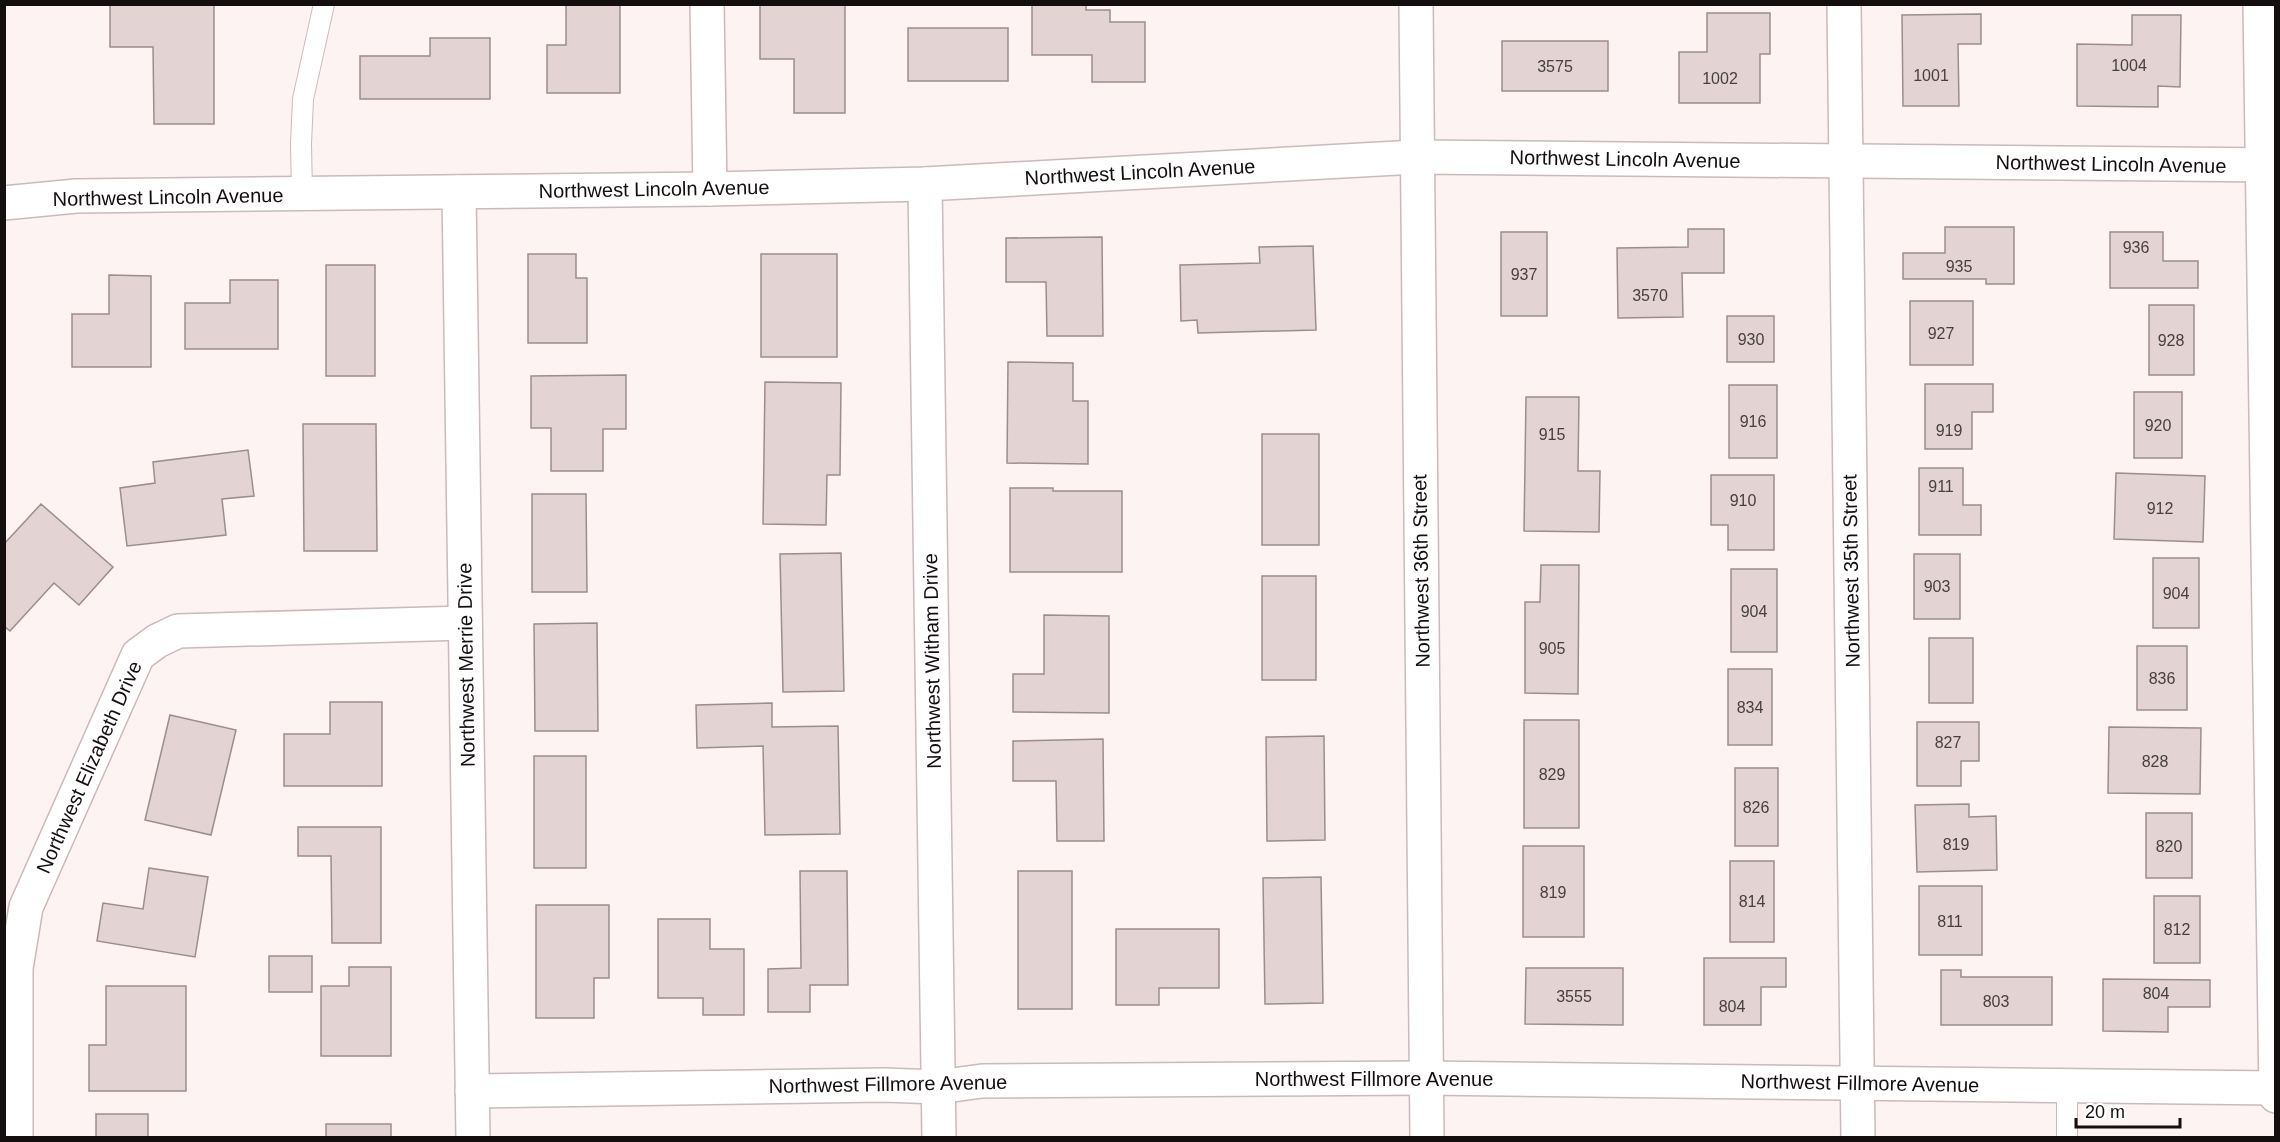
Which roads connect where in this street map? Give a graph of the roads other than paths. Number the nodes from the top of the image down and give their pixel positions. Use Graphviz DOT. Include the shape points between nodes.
graph roads {
  1 [pos="324,4"];
  2 [pos="707,4"];
  3 [pos="1416,4"];
  4 [pos="1844,4"];
  5 [pos="2260,4"];
  6 [pos="1416,156"];
  7 [pos="1847,161"];
  8 [pos="2268,165"];
  9 [pos="925,184"];
  10 [pos="710,189"];
  11 [pos="459,192"];
  12 [pos="302,194"];
  13 [pos="4,203"];
  14 [pos="465,623"];
  15 [pos="1426,1078"];
  16 [pos="1857,1084"];
  17 [pos="2067,1086"];
  18 [pos="938,1087"];
  19 [pos="2275,1088"];
  20 [pos="472,1091"];
  21 [pos="2276,1096"];
  22 [pos="16,1137"];
  23 [pos="473,1137"];
  24 [pos="939,1137"];
  25 [pos="1427,1137"];
  26 [pos="1858,1137"];
  27 [pos="2067,1137"];
  1 -- 12 [label="lane" via="303,99"];
  2 -- 10 [label="street"];
  3 -- 6 [label="street, Northwest 36th Street"];
  4 -- 7 [label="street, Northwest 35th Street"];
  5 -- 8 [label="street"];
  6 -- 7 [label="street, Northwest Lincoln Avenue"];
  6 -- 9 [label="street, Northwest Lincoln Avenue"];
  6 -- 15 [label="street, Northwest 36th Street"];
  7 -- 8 [label="street, Northwest Lincoln Avenue"];
  7 -- 16 [label="street, Northwest 35th Street"];
  8 -- 19 [label="street"];
  9 -- 10 [label="street, Northwest Lincoln Avenue"];
  9 -- 18 [label="street, Northwest Witham Drive"];
  10 -- 11 [label="street, Northwest Lincoln Avenue"];
  11 -- 12 [label="street, Northwest Lincoln Avenue"];
  11 -- 14 [label="street, Northwest Merrie Drive"];
  12 -- 13 [label="street, Northwest Lincoln Avenue" via="76,196"];
  14 -- 20 [label="street, Northwest Merrie Drive"];
  14 -- 22 [label="street, Northwest Elizabeth Drive" via="178,631 138,655 26,907 16,968"];
  15 -- 16 [label="street, Northwest Fillmore Avenue"];
  15 -- 18 [label="street, Northwest Fillmore Avenue" via="982,1081"];
  15 -- 25 [label="street, Northwest 36th Street"];
  16 -- 17 [label="street, Northwest Fillmore Avenue"];
  16 -- 26 [label="street, Northwest 35th Street"];
  17 -- 19 [label="street, Northwest Fillmore Avenue"];
  17 -- 27 [label="lane"];
  18 -- 20 [label="street, Northwest Fillmore Avenue"];
  18 -- 24 [label="street, Northwest Witham Drive"];
  19 -- 21 [label="street"];
  20 -- 23 [label="street, Northwest Merrie Drive"];
}
